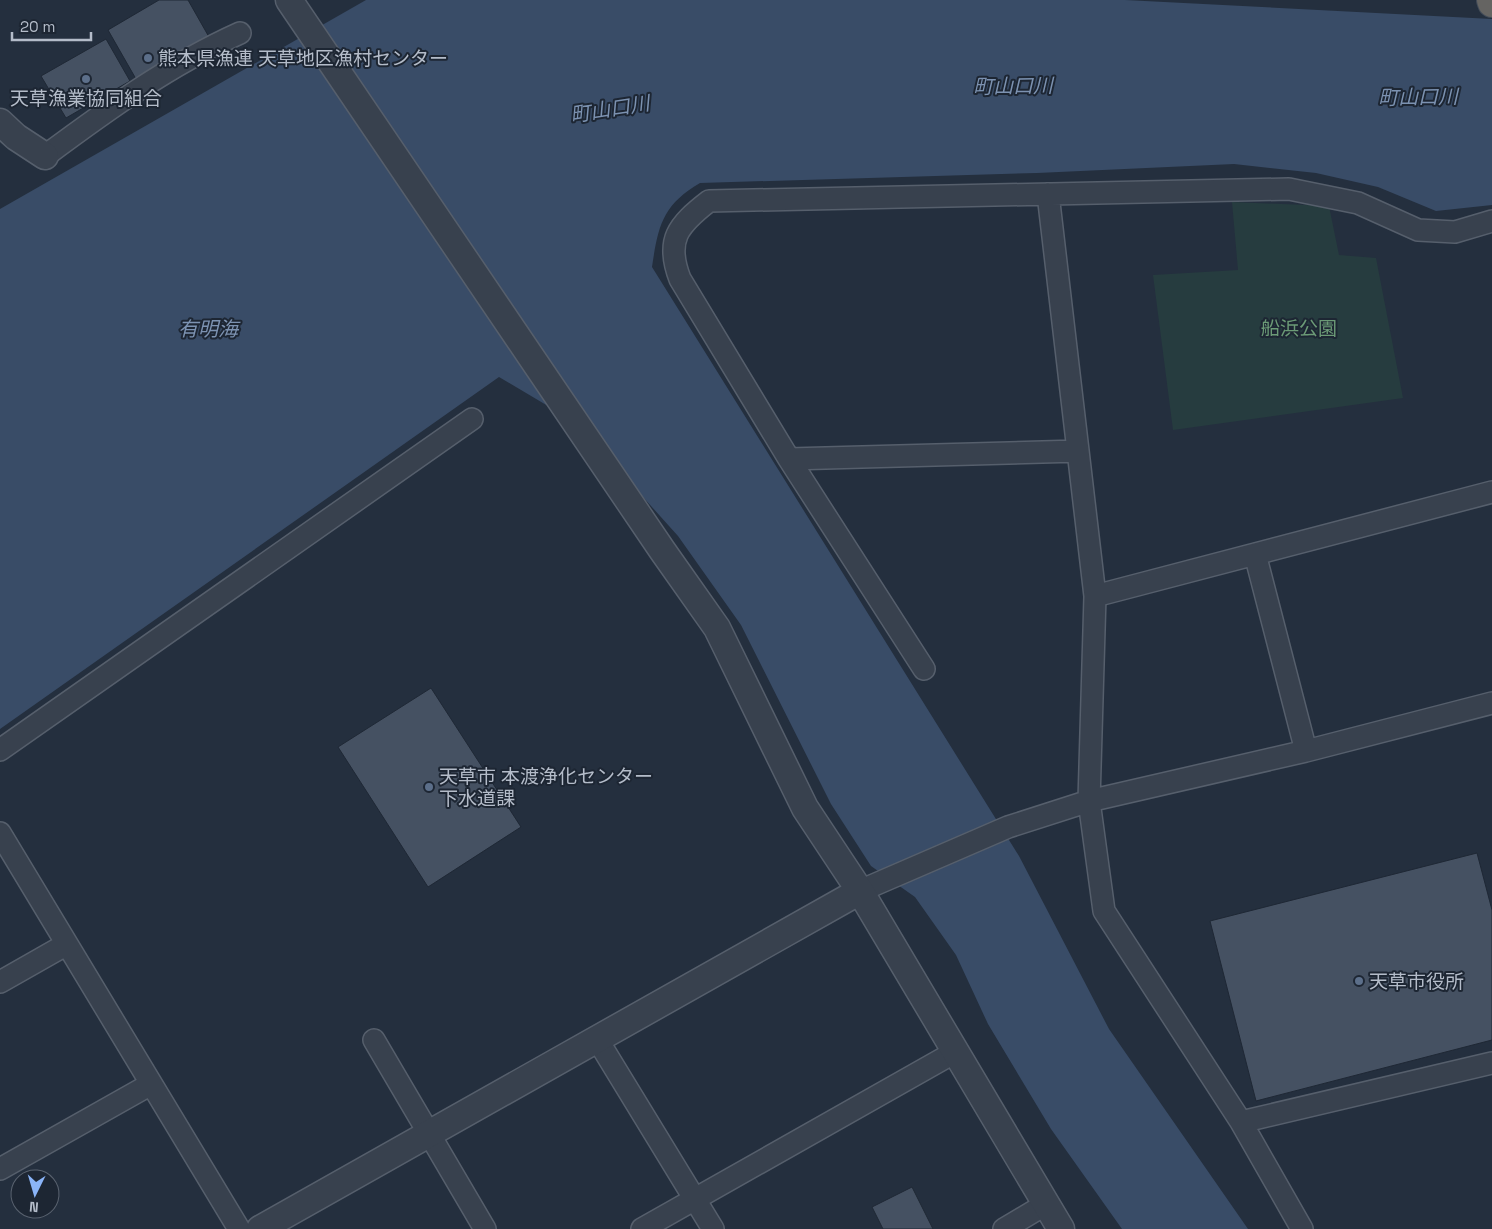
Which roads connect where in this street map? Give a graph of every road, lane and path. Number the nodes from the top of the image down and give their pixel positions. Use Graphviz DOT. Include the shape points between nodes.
graph roads {
  1 [pos="296,10"];
  2 [pos="240,33"];
  3 [pos="5,135"];
  4 [pos="45,156"];
  5 [pos="1048,194"];
  6 [pos="1492,220"];
  7 [pos="472,418"];
  8 [pos="1078,450"];
  9 [pos="790,459"];
  10 [pos="1492,492"];
  11 [pos="1255,554"];
  12 [pos="1095,596"];
  13 [pos="924,669"];
  14 [pos="1492,703"];
  15 [pos="0,750"];
  16 [pos="1306,751"];
  17 [pos="1089,802"];
  18 [pos="0,833"];
  19 [pos="870,887"];
  20 [pos="67,944"];
  21 [pos="0,982"];
  22 [pos="374,1040"];
  23 [pos="597,1040"];
  24 [pos="955,1052"];
  25 [pos="1492,1063"];
  26 [pos="151,1084"];
  27 [pos="1241,1122"];
  28 [pos="429,1134"];
  29 [pos="0,1169"];
  30 [pos="694,1199"];
  31 [pos="1046,1204"];
  32 [pos="239,1229"];
  33 [pos="260,1229"];
  34 [pos="485,1229"];
  35 [pos="642,1229"];
  36 [pos="713,1229"];
  37 [pos="1004,1229"];
  38 [pos="1061,1229"];
  39 [pos="1302,1229"];
  1 -- 19 [label="street" via="717,628 805,808"];
  2 -- 4 [label="street" via="204,50 120,102"];
  3 -- 4 [label="street"];
  5 -- 6 [label="street" via="1289,189 1358,203 1418,230 1455,232"];
  5 -- 8 [label="street"];
  5 -- 9 [label="street" via="708,201 693,213 680,228 674,244 674,262 680,279"];
  7 -- 15 [label="street"];
  8 -- 9 [label="street"];
  8 -- 12 [label="street"];
  9 -- 13 [label="street"];
  10 -- 11 [label="street"];
  11 -- 12 [label="street"];
  11 -- 16 [label="street"];
  12 -- 17 [label="street"];
  14 -- 16 [label="street"];
  16 -- 17 [label="street"];
  17 -- 19 [label="street" via="1008,827"];
  17 -- 27 [label="street" via="1104,911"];
  18 -- 20 [label="street"];
  19 -- 23 [label="street"];
  19 -- 24 [label="street"];
  20 -- 21 [label="street"];
  20 -- 26 [label="street"];
  22 -- 28 [label="street"];
  23 -- 28 [label="street"];
  23 -- 30 [label="street"];
  24 -- 30 [label="street"];
  24 -- 31 [label="street"];
  25 -- 27 [label="street"];
  26 -- 29 [label="street"];
  26 -- 32 [label="street"];
  27 -- 39 [label="street"];
  28 -- 33 [label="street"];
  28 -- 34 [label="street"];
  30 -- 35 [label="street"];
  30 -- 36 [label="street"];
  31 -- 37 [label="street"];
  31 -- 38 [label="street"];
}
